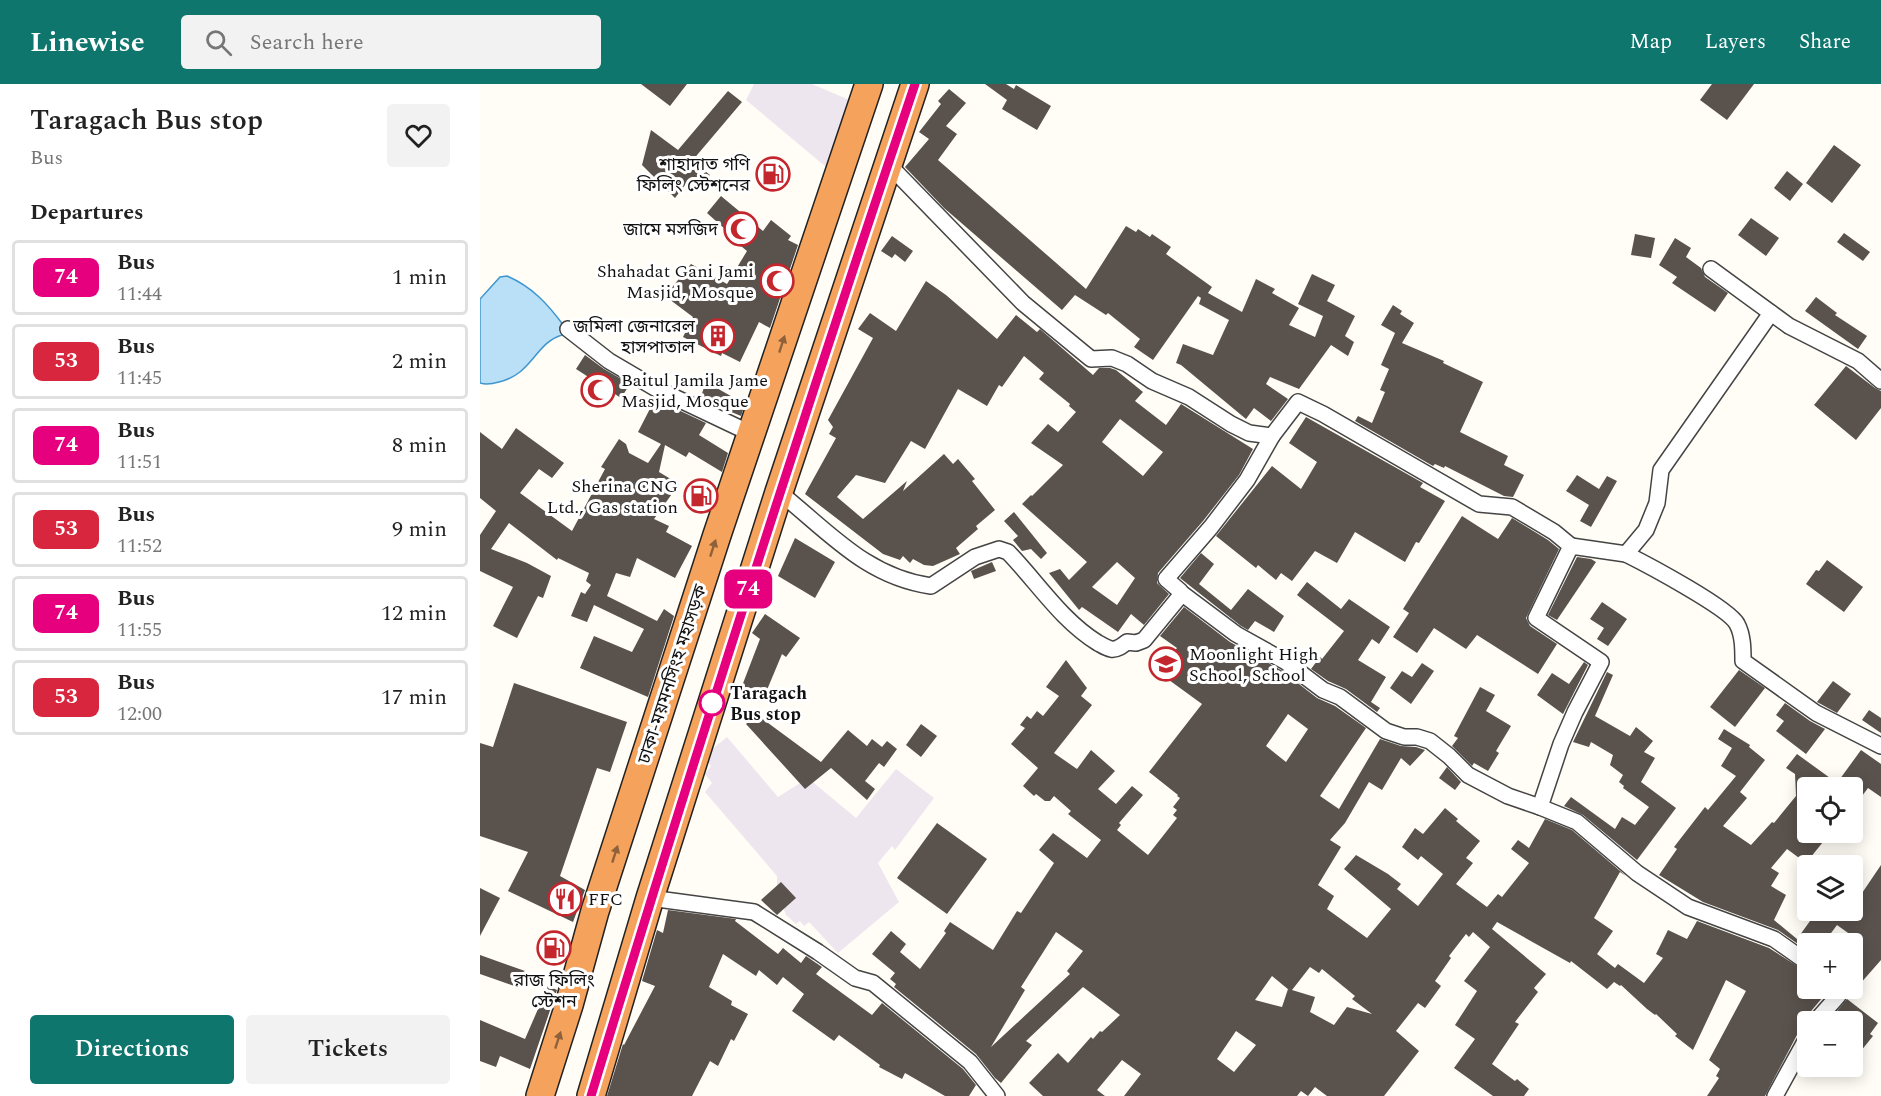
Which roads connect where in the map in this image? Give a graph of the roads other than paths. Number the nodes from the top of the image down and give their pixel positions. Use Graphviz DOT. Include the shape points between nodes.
graph roads {
  1 [pos="868,84"];
  2 [pos="915,84"];
  3 [pos="888,164"];
  4 [pos="1711,269"];
  5 [pos="1771,313"];
  6 [pos="568,329"];
  7 [pos="1881,381"];
  8 [pos="752,434"];
  9 [pos="1272,436"];
  10 [pos="779,492"];
  11 [pos="1571,546"];
  12 [pos="1626,554"];
  13 [pos="1180,592"];
  14 [pos="1881,746"];
  15 [pos="1540,807"];
  16 [pos="650,898"];
  17 [pos="1797,955"];
  18 [pos="1835,999"];
  19 [pos="1825,1011"];
  20 [pos="1797,1056"];
  21 [pos="540,1096"];
  22 [pos="591,1096"];
  23 [pos="997,1096"];
  24 [pos="1775,1096"];
  8 -- 1 [label="highway, ঢাকা-ময়মনসিংহ মহাসড়ক, one-way"];
  2 -- 3 [label="highway"];
  3 -- 9 [label="street" via="1023,303 1086,356 1112,358 1127,364 1249,433"];
  3 -- 10 [label="highway"];
  4 -- 5 [label="street"];
  5 -- 7 [label="street" via="1858,361"];
  5 -- 12 [label="street" via="1661,470 1657,503 1646,530"];
  6 -- 8 [label="street" via="609,361 655,388"];
  21 -- 8 [label="highway, ঢাকা-ময়মনসিংহ মহাসড়ক, one-way" via="595,911"];
  9 -- 11 [label="street" via="1298,402 1479,504 1512,507"];
  9 -- 13 [label="street" via="1247,480 1166,579"];
  10 -- 13 [label="street" via="850,552 898,579 931,586 975,557 999,549 1008,552 1066,618 1111,650 1127,642 1144,640"];
  10 -- 16 [label="highway"];
  11 -- 12 [label="street"];
  11 -- 15 [label="street" via="1536,618 1601,662 1566,733"];
  12 -- 14 [label="street" via="1737,622 1743,661 1816,712"];
  13 -- 15 [label="street" via="1236,634 1286,662 1386,731 1430,741 1468,775"];
  15 -- 17 [label="street" via="1577,822 1637,873 1688,907 1774,939"];
  16 -- 22 [label="highway"];
  16 -- 23 [label="street" via="754,912 855,978 873,983 970,1062"];
  18 -- 19 [label="street"];
  20 -- 24 [label="street"];
}
